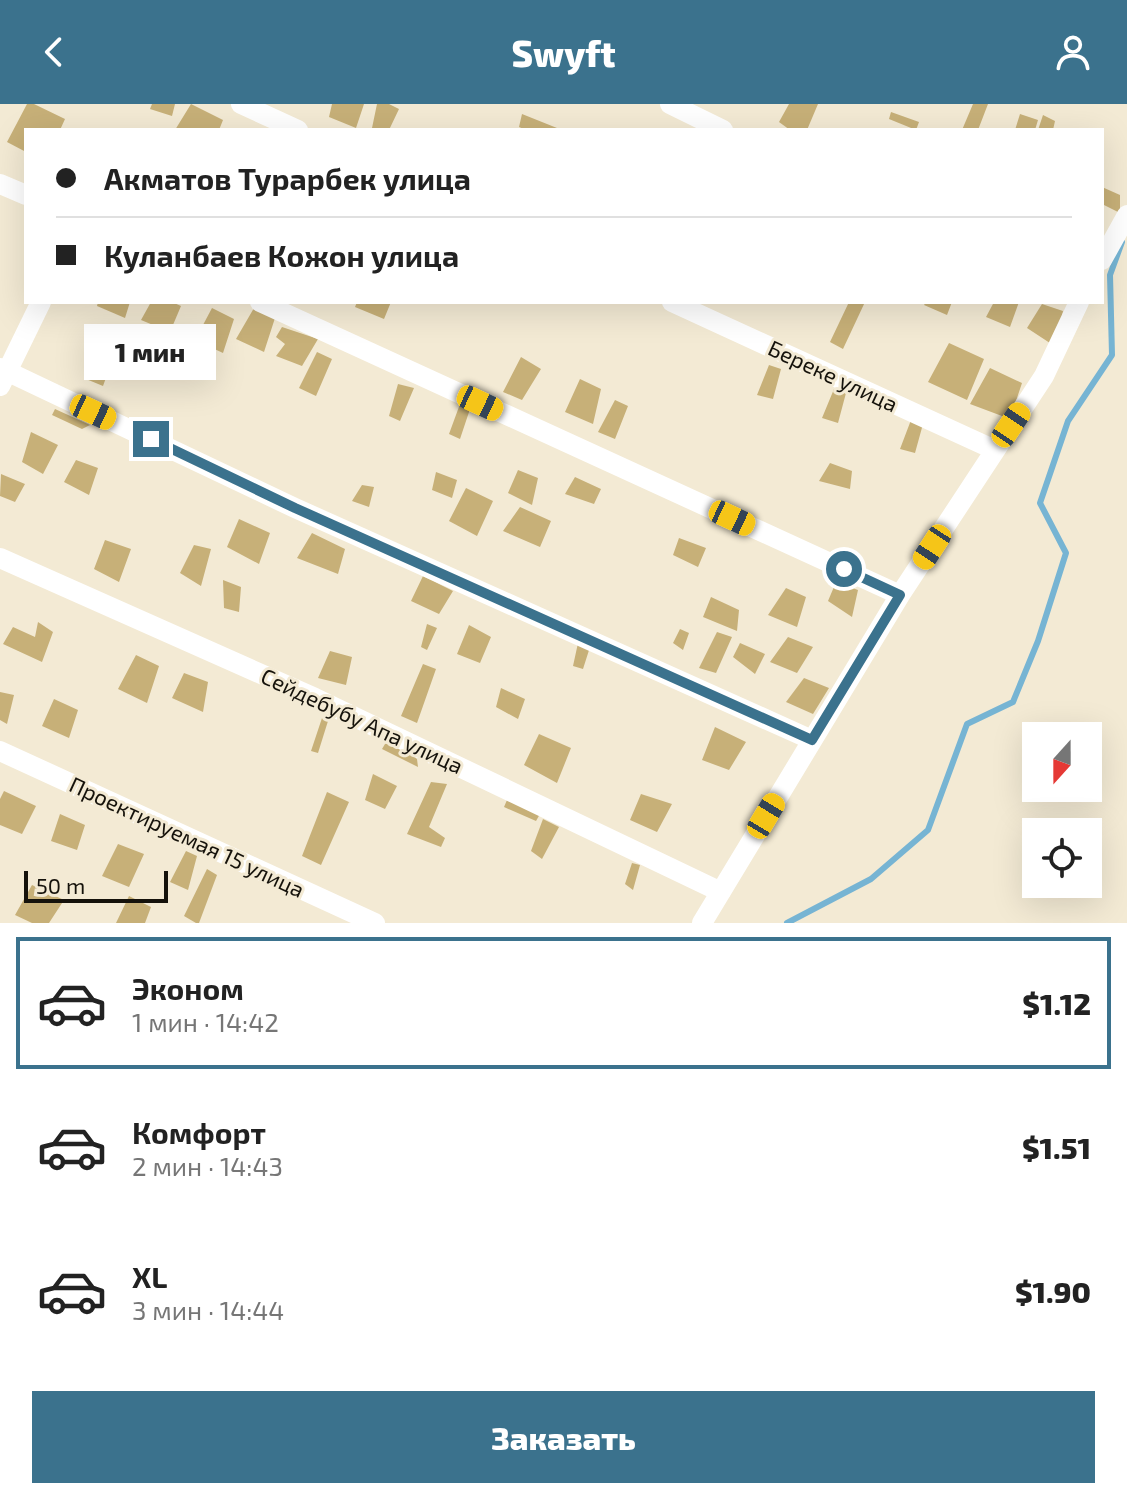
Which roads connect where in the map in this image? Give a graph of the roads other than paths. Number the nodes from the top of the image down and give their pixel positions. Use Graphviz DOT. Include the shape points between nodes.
graph roads {
  1 [pos="241,104"];
  2 [pos="670,104"];
  3 [pos="294,128"];
  4 [pos="719,128"];
  5 [pos="0,184"];
  6 [pos="24,194"];
  7 [pos="1127,215"];
  8 [pos="1104,256"];
  9 [pos="40,304"];
  10 [pos="264,304"];
  11 [pos="676,304"];
  12 [pos="1077,304"];
  13 [pos="2,375"];
  14 [pos="995,450"];
  15 [pos="0,558"];
  16 [pos="900,595"];
  17 [pos="812,740"];
  18 [pos="0,751"];
  19 [pos="721,892"];
  20 [pos="375,923"];
  21 [pos="702,923"];
  1 -- 3 [label="street"];
  2 -- 4 [label="street"];
  5 -- 6 [label="street"];
  7 -- 8 [label="street"];
  9 -- 13 [label="street"];
  10 -- 16 [label="street"];
  11 -- 14 [label="street, Береке улица"];
  12 -- 14 [label="street" via="1044,376"];
  13 -- 17 [label="street"];
  14 -- 16 [label="street"];
  15 -- 19 [label="street, Сейдебубу Апа улица" via="315,698"];
  16 -- 17 [label="street"];
  17 -- 19 [label="street"];
  18 -- 20 [label="street, Проектируемая 15 улица"];
  19 -- 21 [label="street"];
}
